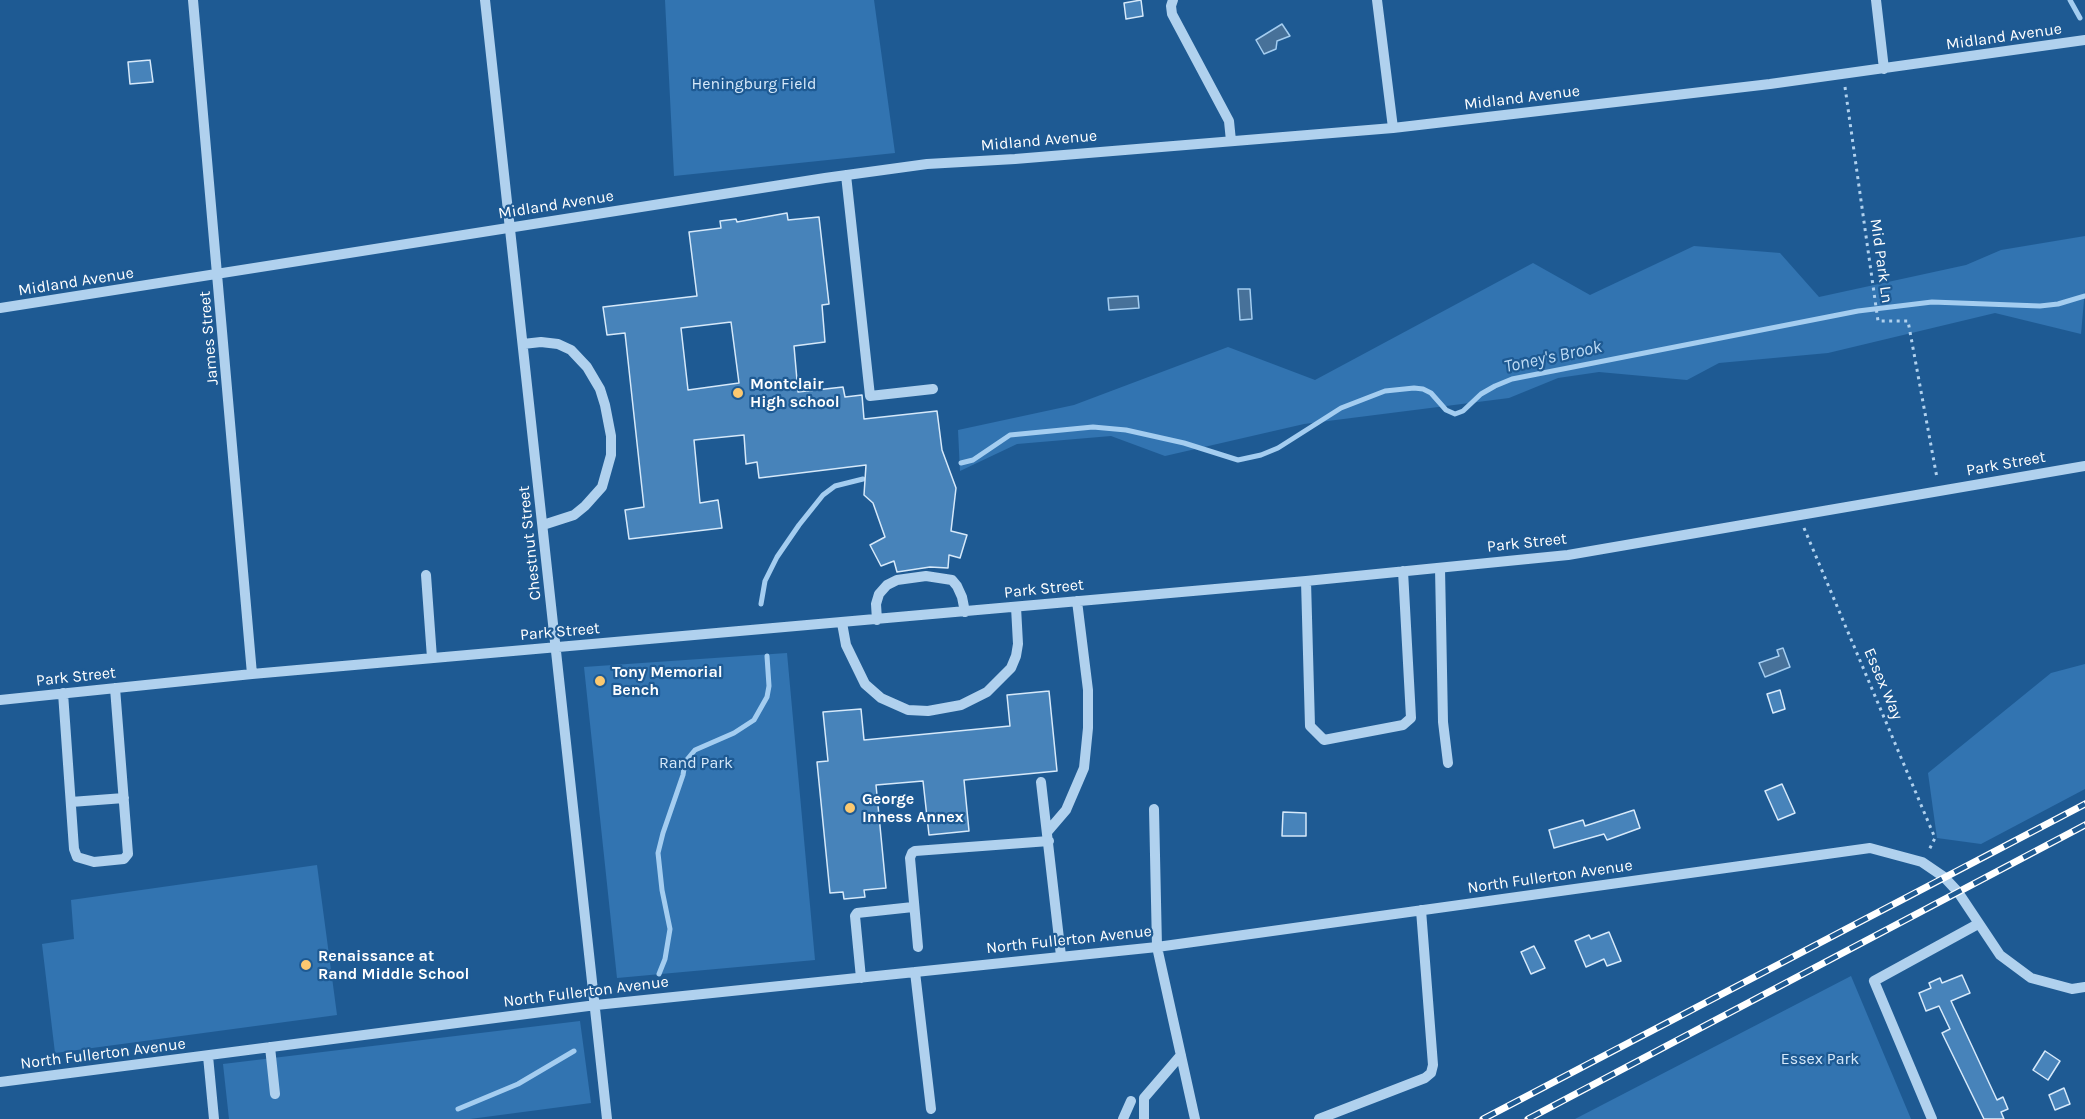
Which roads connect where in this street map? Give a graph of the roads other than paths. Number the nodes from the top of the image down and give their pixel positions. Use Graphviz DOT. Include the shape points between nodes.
graph roads {
  1 [pos="193,0"];
  2 [pos="485,0"];
  3 [pos="1173,0"];
  4 [pos="1377,0"];
  5 [pos="1876,0"];
  6 [pos="2085,40"];
  7 [pos="1884,69"];
  8 [pos="1393,128"];
  9 [pos="1232,141"];
  10 [pos="846,175"];
  11 [pos="511,227"];
  12 [pos="218,274"];
  13 [pos="0,308"];
  14 [pos="523,345"];
  15 [pos="933,389"];
  16 [pos="2085,466"];
  17 [pos="543,525"];
  18 [pos="1440,568"];
  19 [pos="1403,571"];
  20 [pos="426,575"];
  21 [pos="1306,581"];
  22 [pos="1077,601"];
  23 [pos="1016,607"];
  24 [pos="964,612"];
  25 [pos="877,620"];
  26 [pos="842,623"];
  27 [pos="557,647"];
  28 [pos="432,658"];
  29 [pos="252,674"];
  30 [pos="115,688"];
  31 [pos="63,693"];
  32 [pos="0,700"];
  33 [pos="1448,763"];
  34 [pos="1041,782"];
  35 [pos="124,798"];
  36 [pos="70,802"];
  37 [pos="1154,809"];
  38 [pos="1048,836"];
  39 [pos="913,907"];
  40 [pos="1421,910"];
  41 [pos="1978,924"];
  42 [pos="918,947"];
  43 [pos="1157,947"];
  44 [pos="1061,956"];
  45 [pos="915,972"];
  46 [pos="861,978"];
  47 [pos="2085,987"];
  48 [pos="596,1005"];
  49 [pos="270,1047"];
  50 [pos="1181,1055"];
  51 [pos="208,1056"];
  52 [pos="0,1082"];
  53 [pos="275,1094"];
  54 [pos="1131,1101"];
  55 [pos="931,1109"];
  56 [pos="214,1119"];
  57 [pos="607,1119"];
  58 [pos="1123,1119"];
  59 [pos="1144,1119"];
  60 [pos="1195,1119"];
  61 [pos="1319,1119"];
  62 [pos="1932,1119"];
  1 -- 12 [label="street, James Street"];
  2 -- 11 [label="street, Chestnut Street"];
  3 -- 9 [label="street" via="1172,14 1229,121"];
  4 -- 8 [label="street"];
  5 -- 7 [label="street"];
  6 -- 7 [label="street, Midland Avenue"];
  7 -- 8 [label="street, Midland Avenue"];
  8 -- 9 [label="street, Midland Avenue"];
  9 -- 10 [label="street, Midland Avenue" via="927,164"];
  10 -- 11 [label="street, Midland Avenue"];
  10 -- 15 [label="street" via="870,396"];
  11 -- 12 [label="street, Midland Avenue"];
  11 -- 14 [label="street, Chestnut Street"];
  12 -- 13 [label="street, Midland Avenue"];
  12 -- 29 [label="street, James Street"];
  14 -- 17 [label="street, Chestnut Street"];
  14 -- 17 [label="street" via="541,342 571,350 600,389 611,436 602,487 574,514"];
  16 -- 18 [label="street, Park Street" via="1568,555"];
  17 -- 27 [label="street, Chestnut Street"];
  18 -- 19 [label="street, Park Street"];
  18 -- 33 [label="street" via="1443,722"];
  19 -- 21 [label="street, Park Street"];
  19 -- 21 [label="street" via="1411,718 1403,725 1324,740 1310,726"];
  20 -- 28 [label="street"];
  21 -- 22 [label="street, Park Street"];
  22 -- 23 [label="street, Park Street"];
  22 -- 38 [label="street" via="1088,690 1084,768 1066,810"];
  23 -- 24 [label="street, Park Street"];
  23 -- 26 [label="street" via="1018,644 1011,668 987,692 960,705 928,711 908,710 880,698 865,684 846,645"];
  24 -- 25 [label="street, Park Street"];
  24 -- 25 [label="street" via="962,597 952,580 926,576 887,585 876,604"];
  25 -- 26 [label="street, Park Street"];
  26 -- 27 [label="street, Park Street"];
  27 -- 28 [label="street, Park Street"];
  27 -- 48 [label="street, Chestnut Street"];
  28 -- 29 [label="street, Park Street"];
  29 -- 30 [label="street, Park Street"];
  30 -- 31 [label="street, Park Street"];
  30 -- 35 [label="street"];
  31 -- 32 [label="street, Park Street"];
  31 -- 36 [label="street"];
  34 -- 38 [label="street"];
  35 -- 36 [label="street"];
  35 -- 36 [label="street" via="128,854 124,859 94,862 77,857"];
  37 -- 43 [label="street"];
  38 -- 39 [label="street" via="915,851 910,858"];
  38 -- 44 [label="street"];
  39 -- 42 [label="street"];
  39 -- 46 [label="street" via="857,913"];
  40 -- 41 [label="street, North Fullerton Avenue" via="1869,849 1922,862 1944,877"];
  40 -- 43 [label="street, North Fullerton Avenue"];
  40 -- 61 [label="street" via="1431,1073"];
  41 -- 47 [label="street, North Fullerton Avenue" via="2000,955 2031,978 2072,989"];
  41 -- 62 [label="street" via="1874,981"];
  43 -- 44 [label="street, North Fullerton Avenue"];
  43 -- 50 [label="street"];
  44 -- 45 [label="street, North Fullerton Avenue"];
  45 -- 46 [label="street, North Fullerton Avenue"];
  45 -- 55 [label="street"];
  46 -- 48 [label="street, North Fullerton Avenue"];
  48 -- 49 [label="street, North Fullerton Avenue"];
  48 -- 57 [label="street, Chestnut Street"];
  49 -- 51 [label="street, North Fullerton Avenue"];
  49 -- 53 [label="street"];
  50 -- 59 [label="street" via="1144,1098"];
  50 -- 60 [label="street"];
  51 -- 52 [label="street, North Fullerton Avenue"];
  51 -- 56 [label="street"];
  54 -- 58 [label="street"];
}
